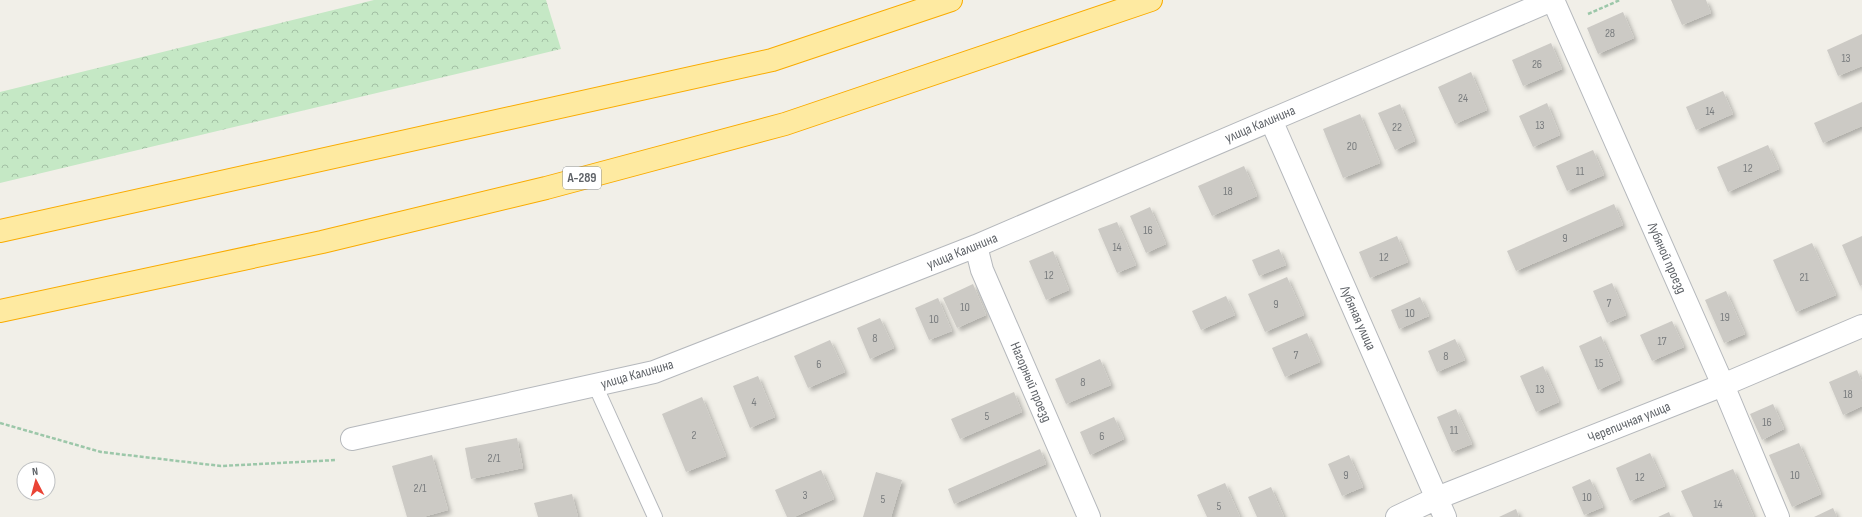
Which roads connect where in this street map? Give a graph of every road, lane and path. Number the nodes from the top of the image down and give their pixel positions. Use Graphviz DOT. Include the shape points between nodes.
graph roads {
  1 [pos="950,0"];
  2 [pos="1151,0"];
  3 [pos="1552,0"];
  4 [pos="1271,120"];
  5 [pos="0,231"];
  6 [pos="976,246"];
  7 [pos="0,311"];
  8 [pos="1862,326"];
  9 [pos="595,385"];
  10 [pos="1723,385"];
  11 [pos="352,439"];
  12 [pos="1441,508"];
  13 [pos="655,517"];
  14 [pos="1089,517"];
  15 [pos="1397,517"];
  16 [pos="1778,517"];
  1 -- 5 [label="highway" via="772,60"];
  2 -- 7 [label="highway, А-289" via="770,128 546,188 322,242"];
  3 -- 4 [label="street, улица Калинина"];
  3 -- 10 [label="street, Лубяной проезд"];
  4 -- 6 [label="street, улица Калинина"];
  4 -- 12 [label="street, Лубяная улица"];
  6 -- 9 [label="street, улица Калинина" via="654,372"];
  6 -- 14 [label="street, Нагорный проезд" via="982,270"];
  8 -- 10 [label="street, Черепичная улица"];
  9 -- 11 [label="street, улица Калинина"];
  9 -- 13 [label="lane"];
  10 -- 12 [label="street, Черепичная улица"];
  10 -- 16 [label="street, Лубяной проезд"];
  12 -- 15 [label="street, Черепичная улица"];
}
